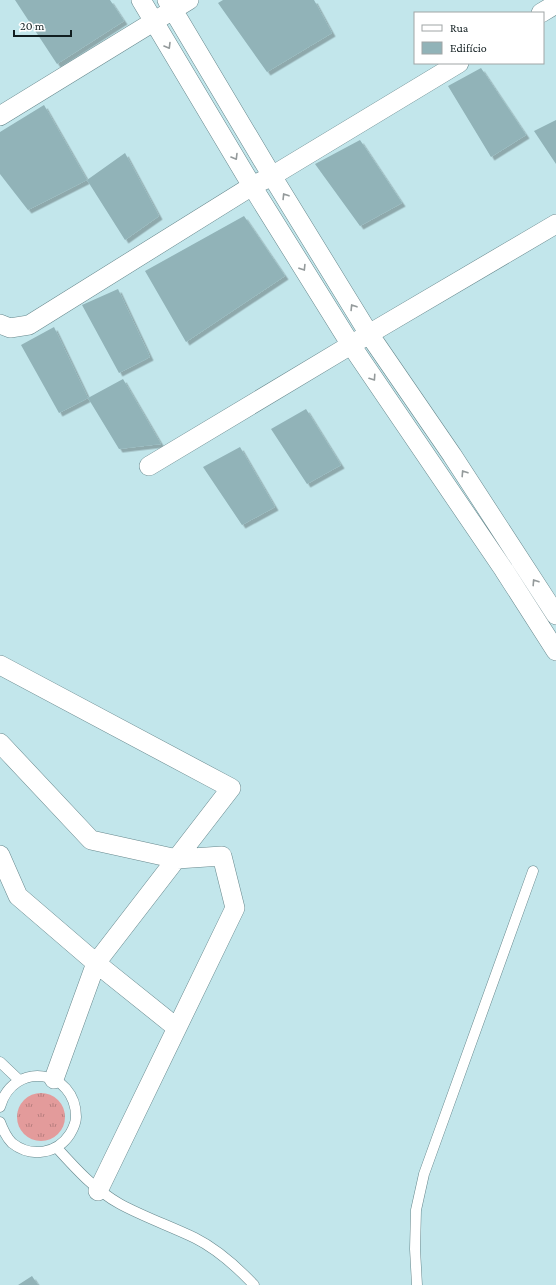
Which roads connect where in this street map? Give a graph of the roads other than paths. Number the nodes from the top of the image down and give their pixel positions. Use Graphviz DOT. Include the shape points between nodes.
graph roads {
  1 [pos="141,0"];
  2 [pos="176,3"];
  3 [pos="556,4"];
  4 [pos="543,12"];
  5 [pos="154,22"];
  6 [pos="456,64"];
  7 [pos="0,116"];
  8 [pos="272,176"];
  9 [pos="252,186"];
  10 [pos="556,224"];
  11 [pos="0,324"];
  12 [pos="369,334"];
  13 [pos="351,345"];
  14 [pos="426,416"];
  15 [pos="406,427"];
  16 [pos="452,455"];
  17 [pos="149,466"];
  18 [pos="433,467"];
  19 [pos="521,560"];
  20 [pos="504,570"];
  21 [pos="556,615"];
  22 [pos="556,651"];
  23 [pos="0,665"];
  24 [pos="0,743"];
  25 [pos="0,855"];
  26 [pos="176,859"];
  27 [pos="533,871"];
  28 [pos="96,963"];
  29 [pos="177,1028"];
  30 [pos="0,1062"];
  31 [pos="54,1079"];
  32 [pos="19,1080"];
  33 [pos="0,1107"];
  34 [pos="0,1122"];
  35 [pos="3,1136"];
  36 [pos="57,1148"];
  37 [pos="98,1191"];
  38 [pos="254,1285"];
  39 [pos="417,1285"];
  1 -- 5 [label="street"];
  2 -- 5 [label="street"];
  2 -- 8 [label="street"];
  3 -- 4 [label="street"];
  5 -- 7 [label="street"];
  5 -- 9 [label="street, one-way"];
  6 -- 8 [label="street"];
  8 -- 9 [label="street"];
  12 -- 8 [label="street, one-way"];
  9 -- 11 [label="street" via="29,325 10,328"];
  9 -- 13 [label="street, one-way"];
  10 -- 12 [label="street"];
  12 -- 13 [label="street"];
  12 -- 14 [label="street"];
  13 -- 15 [label="street, one-way"];
  13 -- 17 [label="street"];
  14 -- 15 [label="street"];
  14 -- 16 [label="street"];
  15 -- 18 [label="street"];
  16 -- 18 [label="street"];
  19 -- 16 [label="street, one-way"];
  18 -- 20 [label="street"];
  19 -- 20 [label="street"];
  21 -- 19 [label="street, one-way"];
  20 -- 22 [label="street"];
  23 -- 26 [label="street" via="231,788"];
  24 -- 26 [label="street" via="91,840"];
  25 -- 28 [label="street" via="18,896"];
  26 -- 28 [label="street"];
  26 -- 29 [label="street" via="222,856 235,908"];
  27 -- 39 [label="lane" via="424,1174 416,1210"];
  28 -- 29 [label="street"];
  28 -- 31 [label="street"];
  29 -- 37 [label="street"];
  30 -- 32 [label="lane"];
  31 -- 32 [label="lane" via="30,1076"];
  31 -- 36 [label="lane" via="71,1095 76,1119 73,1130"];
  32 -- 33 [label="lane" via="9,1088 2,1098"];
  34 -- 35 [label="lane"];
  35 -- 36 [label="lane" via="22,1149 33,1152"];
  36 -- 37 [label="lane"];
  37 -- 38 [label="lane" via="216,1251 241,1270"];
}
